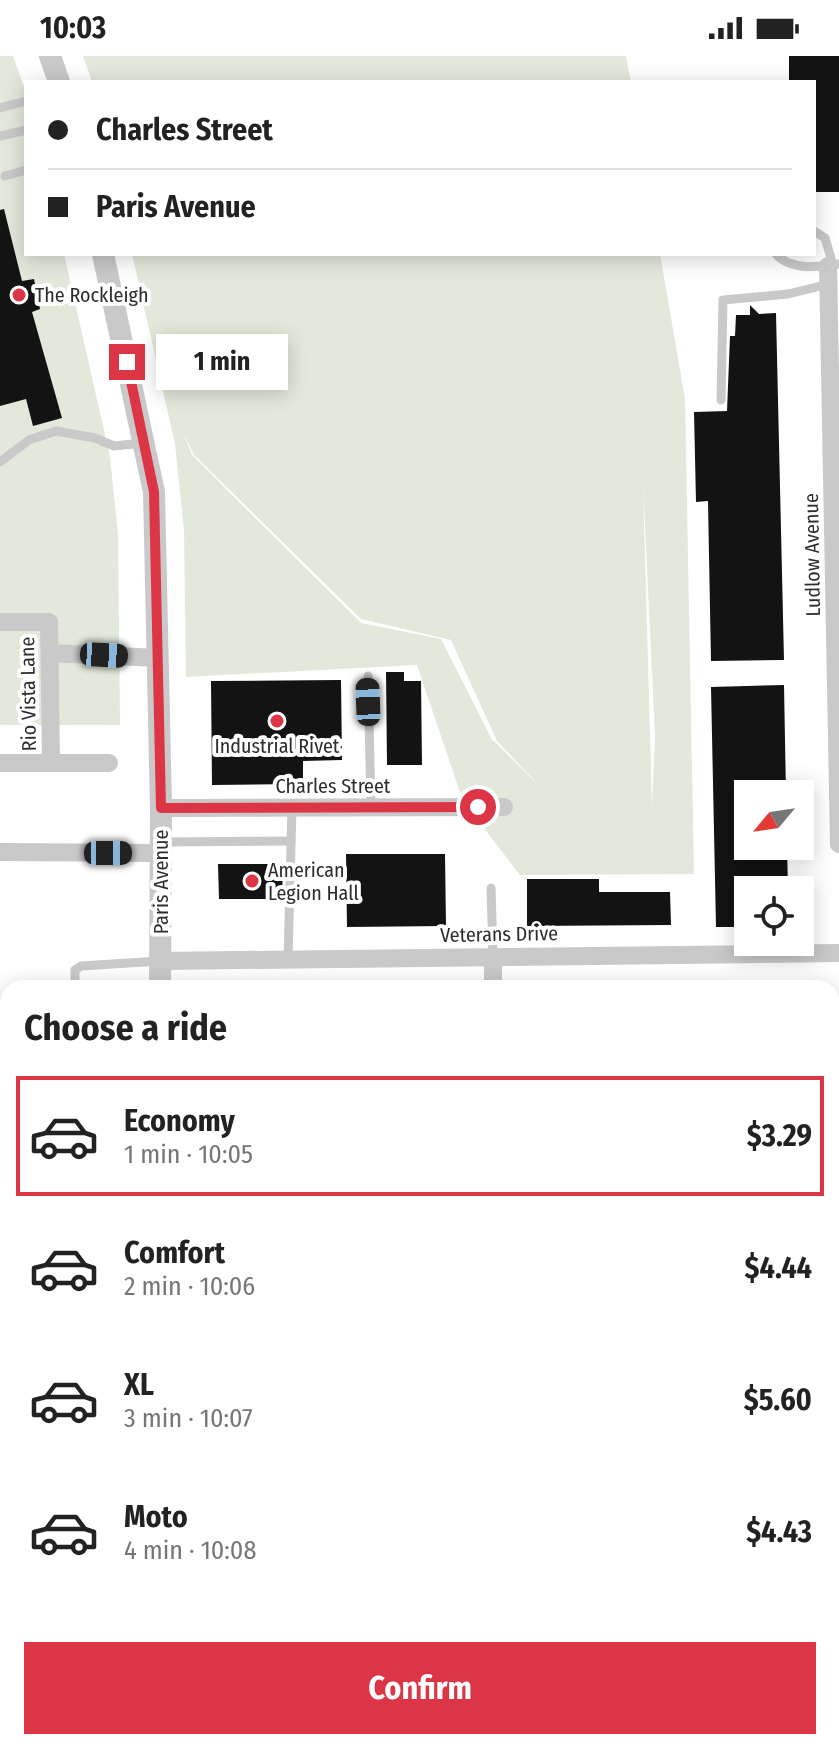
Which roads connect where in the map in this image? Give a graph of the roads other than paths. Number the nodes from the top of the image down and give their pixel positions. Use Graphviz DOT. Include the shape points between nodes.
graph roads {
  1 [pos="50,56"];
  2 [pos="58,80"];
  3 [pos="24,102"];
  4 [pos="0,108"];
  5 [pos="24,130"];
  6 [pos="0,136"];
  7 [pos="24,171"];
  8 [pos="5,176"];
  9 [pos="816,232"];
  10 [pos="103,256"];
  11 [pos="778,256"];
  12 [pos="832,270"];
  13 [pos="721,400"];
  14 [pos="145,443"];
  15 [pos="0,462"];
  16 [pos="836,483"];
  17 [pos="0,622"];
  18 [pos="837,650"];
  19 [pos="50,653"];
  20 [pos="159,658"];
  21 [pos="368,676"];
  22 [pos="0,763"];
  23 [pos="51,763"];
  24 [pos="109,763"];
  25 [pos="371,807"];
  26 [pos="504,807"];
  27 [pos="161,808"];
  28 [pos="292,808"];
  29 [pos="291,841"];
  30 [pos="839,844"];
  31 [pos="161,847"];
  32 [pos="0,852"];
  33 [pos="491,888"];
  34 [pos="839,953"];
  35 [pos="493,956"];
  36 [pos="288,959"];
  37 [pos="160,961"];
  38 [pos="75,980"];
  39 [pos="160,980"];
  40 [pos="493,980"];
  1 -- 2 [label="street"];
  3 -- 4 [label="lane"];
  5 -- 6 [label="lane"];
  7 -- 8 [label="lane"];
  9 -- 12 [label="lane" via="825,238"];
  10 -- 14 [label="street, Paris Avenue"];
  11 -- 12 [label="lane" via="784,262"];
  12 -- 13 [label="lane" via="788,294 723,300"];
  12 -- 16 [label="street, Ludlow Avenue"];
  14 -- 15 [label="lane" via="114,446 56,431 29,440"];
  14 -- 20 [label="street, Paris Avenue" via="154,492"];
  16 -- 18 [label="street, Ludlow Avenue"];
  17 -- 19 [label="street, Rio Vista Lane" via="49,622"];
  18 -- 30 [label="street, Ludlow Avenue"];
  19 -- 20 [label="street"];
  19 -- 23 [label="street, Rio Vista Lane"];
  20 -- 27 [label="street, Paris Avenue"];
  21 -- 25 [label="lane"];
  22 -- 23 [label="street, Rio Vista Lane"];
  23 -- 24 [label="street"];
  25 -- 26 [label="street, Charles Street"];
  25 -- 28 [label="street, Charles Street"];
  27 -- 28 [label="street, Charles Street"];
  27 -- 31 [label="street, Paris Avenue"];
  28 -- 29 [label="lane"];
  29 -- 31 [label="lane"];
  29 -- 36 [label="lane"];
  31 -- 32 [label="street"];
  31 -- 37 [label="street, Paris Avenue"];
  33 -- 35 [label="lane"];
  34 -- 35 [label="street, Veterans Drive"];
  35 -- 36 [label="street, Veterans Drive"];
  35 -- 40 [label="street"];
  36 -- 37 [label="street, Veterans Drive"];
  37 -- 38 [label="lane" via="81,966"];
  37 -- 39 [label="street, Paris Avenue"];
}
